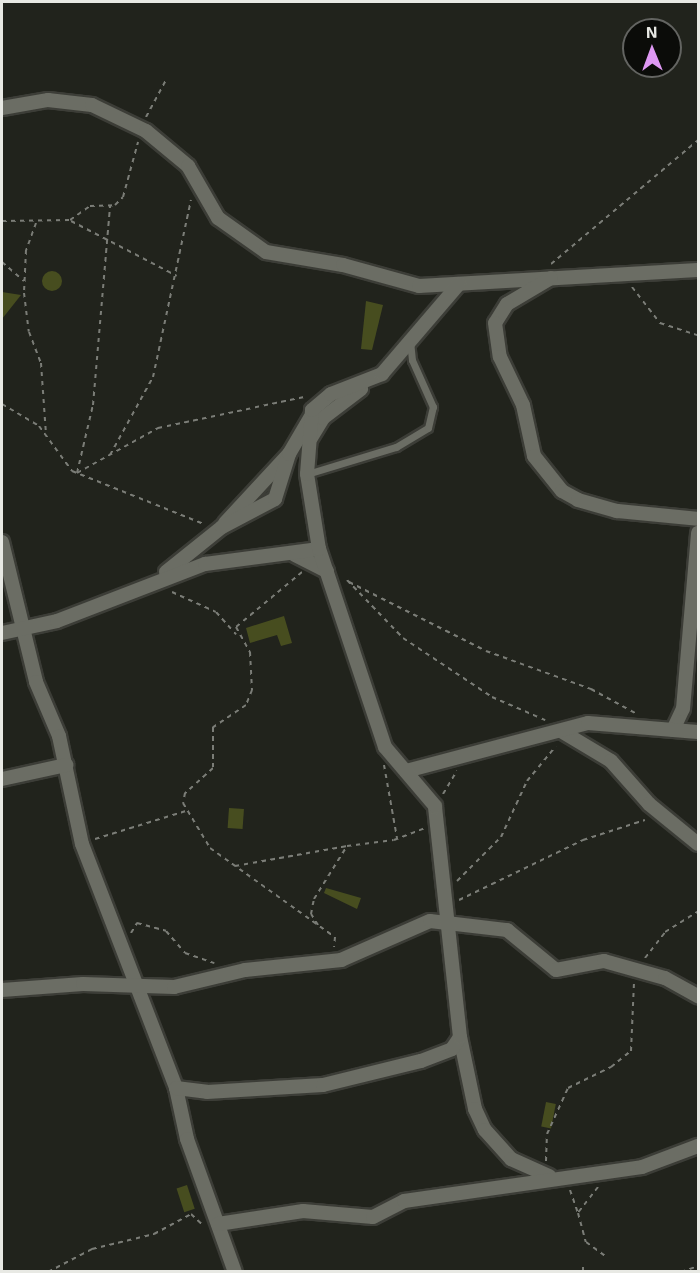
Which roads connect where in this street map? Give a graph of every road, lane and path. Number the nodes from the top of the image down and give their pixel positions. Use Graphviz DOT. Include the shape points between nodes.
graph roads {
  1 [pos="166,80"];
  2 [pos="2,108"];
  3 [pos="141,129"];
  4 [pos="699,140"];
  5 [pos="195,184"];
  6 [pos="110,206"];
  7 [pos="70,220"];
  8 [pos="2,221"];
  9 [pos="36,222"];
  10 [pos="106,243"];
  11 [pos="2,262"];
  12 [pos="699,270"];
  13 [pos="611,271"];
  14 [pos="177,276"];
  15 [pos="554,276"];
  16 [pos="535,278"];
  17 [pos="24,281"];
  18 [pos="459,284"];
  19 [pos="699,335"];
  20 [pos="410,342"];
  21 [pos="382,374"];
  22 [pos="331,394"];
  23 [pos="2,404"];
  24 [pos="310,418"];
  25 [pos="46,434"];
  26 [pos="311,438"];
  27 [pos="289,454"];
  28 [pos="110,455"];
  29 [pos="77,473"];
  30 [pos="307,474"];
  31 [pos="699,519"];
  32 [pos="222,527"];
  33 [pos="699,533"];
  34 [pos="2,542"];
  35 [pos="319,549"];
  36 [pos="295,555"];
  37 [pos="309,564"];
  38 [pos="327,571"];
  39 [pos="347,580"];
  40 [pos="159,584"];
  41 [pos="24,627"];
  42 [pos="2,633"];
  43 [pos="236,634"];
  44 [pos="637,714"];
  45 [pos="673,730"];
  46 [pos="561,731"];
  47 [pos="699,732"];
  48 [pos="385,747"];
  49 [pos="473,753"];
  50 [pos="66,765"];
  51 [pos="406,771"];
  52 [pos="2,779"];
  53 [pos="186,812"];
  54 [pos="663,814"];
  55 [pos="436,817"];
  56 [pos="397,839"];
  57 [pos="82,844"];
  58 [pos="699,844"];
  59 [pos="347,846"];
  60 [pos="234,867"];
  61 [pos="442,895"];
  62 [pos="699,911"];
  63 [pos="446,919"];
  64 [pos="319,927"];
  65 [pos="122,955"];
  66 [pos="320,962"];
  67 [pos="224,966"];
  68 [pos="629,971"];
  69 [pos="643,973"];
  70 [pos="135,988"];
  71 [pos="2,990"];
  72 [pos="698,996"];
  73 [pos="460,1037"];
  74 [pos="176,1088"];
  75 [pos="699,1146"];
  76 [pos="610,1169"];
  77 [pos="556,1176"];
  78 [pos="578,1213"];
  79 [pos="219,1224"];
  80 [pos="605,1256"];
  81 [pos="699,1266"];
  82 [pos="583,1267"];
  83 [pos="48,1272"];
  84 [pos="235,1272"];
  85 [pos="583,1272"];
  86 [pos="681,1272"];
  1 -- 3 [label="path"];
  2 -- 3 [label="street" via="28,101 82,104"];
  3 -- 5 [label="street" via="180,156"];
  3 -- 6 [label="path" via="123,197"];
  4 -- 16 [label="path"];
  5 -- 14 [label="path"];
  5 -- 18 [label="street" via="218,218 266,252 343,265 419,286"];
  6 -- 7 [label="path" via="90,206"];
  6 -- 10 [label="path"];
  7 -- 9 [label="path"];
  7 -- 10 [label="path"];
  8 -- 9 [label="path"];
  9 -- 17 [label="path" via="26,250"];
  10 -- 14 [label="path"];
  10 -- 29 [label="path" via="93,405"];
  11 -- 17 [label="path"];
  12 -- 13 [label="street"];
  13 -- 15 [label="street"];
  13 -- 19 [label="path" via="660,323"];
  14 -- 28 [label="path" via="153,377"];
  15 -- 16 [label="street"];
  15 -- 31 [label="street" via="507,304 495,323 500,357 523,405 534,456 562,491 578,500 617,510"];
  16 -- 18 [label="street"];
  17 -- 25 [label="path" via="29,332 41,363"];
  18 -- 20 [label="street"];
  20 -- 21 [label="street"];
  20 -- 30 [label="lane" via="412,360 434,407 428,428 396,447"];
  21 -- 22 [label="street"];
  21 -- 26 [label="street" via="323,418"];
  22 -- 24 [label="street"];
  22 -- 28 [label="path" via="182,421"];
  23 -- 25 [label="path"];
  24 -- 26 [label="street"];
  24 -- 27 [label="street"];
  25 -- 29 [label="path" via="62,464"];
  26 -- 30 [label="street"];
  27 -- 32 [label="street"];
  27 -- 32 [label="street" via="275,499"];
  28 -- 29 [label="path"];
  29 -- 32 [label="path" via="198,523"];
  30 -- 35 [label="street"];
  32 -- 40 [label="street"];
  33 -- 45 [label="street" via="683,709"];
  34 -- 41 [label="street"];
  35 -- 36 [label="street"];
  35 -- 38 [label="street"];
  36 -- 37 [label="street"];
  36 -- 40 [label="street" via="205,564"];
  37 -- 38 [label="street"];
  37 -- 43 [label="path" via="292,584 249,613"];
  38 -- 39 [label="path"];
  38 -- 48 [label="street"];
  39 -- 44 [label="path" via="486,651 591,690"];
  39 -- 46 [label="path" via="404,638 492,697"];
  40 -- 41 [label="street" via="57,621"];
  40 -- 43 [label="path" via="216,612"];
  41 -- 42 [label="street"];
  41 -- 50 [label="street" via="36,682"];
  43 -- 53 [label="path" via="250,652 252,690 246,705 213,727 213,768 185,793"];
  45 -- 46 [label="street" via="601,722"];
  45 -- 47 [label="street"];
  46 -- 49 [label="street"];
  46 -- 54 [label="street" via="611,761"];
  46 -- 61 [label="path" via="552,756 527,781 501,837"];
  48 -- 51 [label="street"];
  48 -- 56 [label="path" via="384,770"];
  49 -- 51 [label="street"];
  49 -- 55 [label="path"];
  50 -- 52 [label="street"];
  50 -- 57 [label="street"];
  51 -- 55 [label="street" via="432,798"];
  53 -- 57 [label="path"];
  53 -- 60 [label="path" via="210,848"];
  54 -- 58 [label="street"];
  54 -- 63 [label="path" via="583,840 490,882"];
  55 -- 56 [label="path"];
  55 -- 61 [label="street"];
  56 -- 59 [label="path"];
  57 -- 65 [label="street"];
  59 -- 60 [label="path"];
  59 -- 64 [label="path" via="314,899 311,914"];
  60 -- 64 [label="path"];
  61 -- 63 [label="street"];
  62 -- 68 [label="path" via="665,932"];
  63 -- 66 [label="street" via="419,922 346,958"];
  63 -- 68 [label="street" via="472,930 507,930 556,970 597,960"];
  63 -- 73 [label="street"];
  64 -- 66 [label="path" via="337,941"];
  65 -- 67 [label="path" via="134,925 142,923 166,932 185,954"];
  65 -- 70 [label="street"];
  66 -- 70 [label="street" via="245,970 174,987"];
  68 -- 69 [label="street"];
  69 -- 72 [label="street"];
  69 -- 77 [label="path" via="630,989 631,1051 611,1067 568,1088 547,1134 544,1158"];
  70 -- 71 [label="street" via="84,984"];
  70 -- 74 [label="street"];
  73 -- 74 [label="street" via="452,1049 431,1058 323,1085 207,1092"];
  73 -- 77 [label="street" via="475,1109 485,1130 511,1159"];
  74 -- 79 [label="street" via="187,1139"];
  75 -- 76 [label="street" via="642,1167"];
  76 -- 77 [label="street"];
  76 -- 78 [label="path" via="600,1175"];
  77 -- 78 [label="path"];
  77 -- 79 [label="street" via="404,1201 373,1217 303,1211"];
  78 -- 80 [label="path" via="586,1242"];
  79 -- 83 [label="path" via="204,1225 192,1214 154,1234 92,1249"];
  79 -- 84 [label="street"];
  81 -- 86 [label="path"];
  82 -- 85 [label="path"];
}
